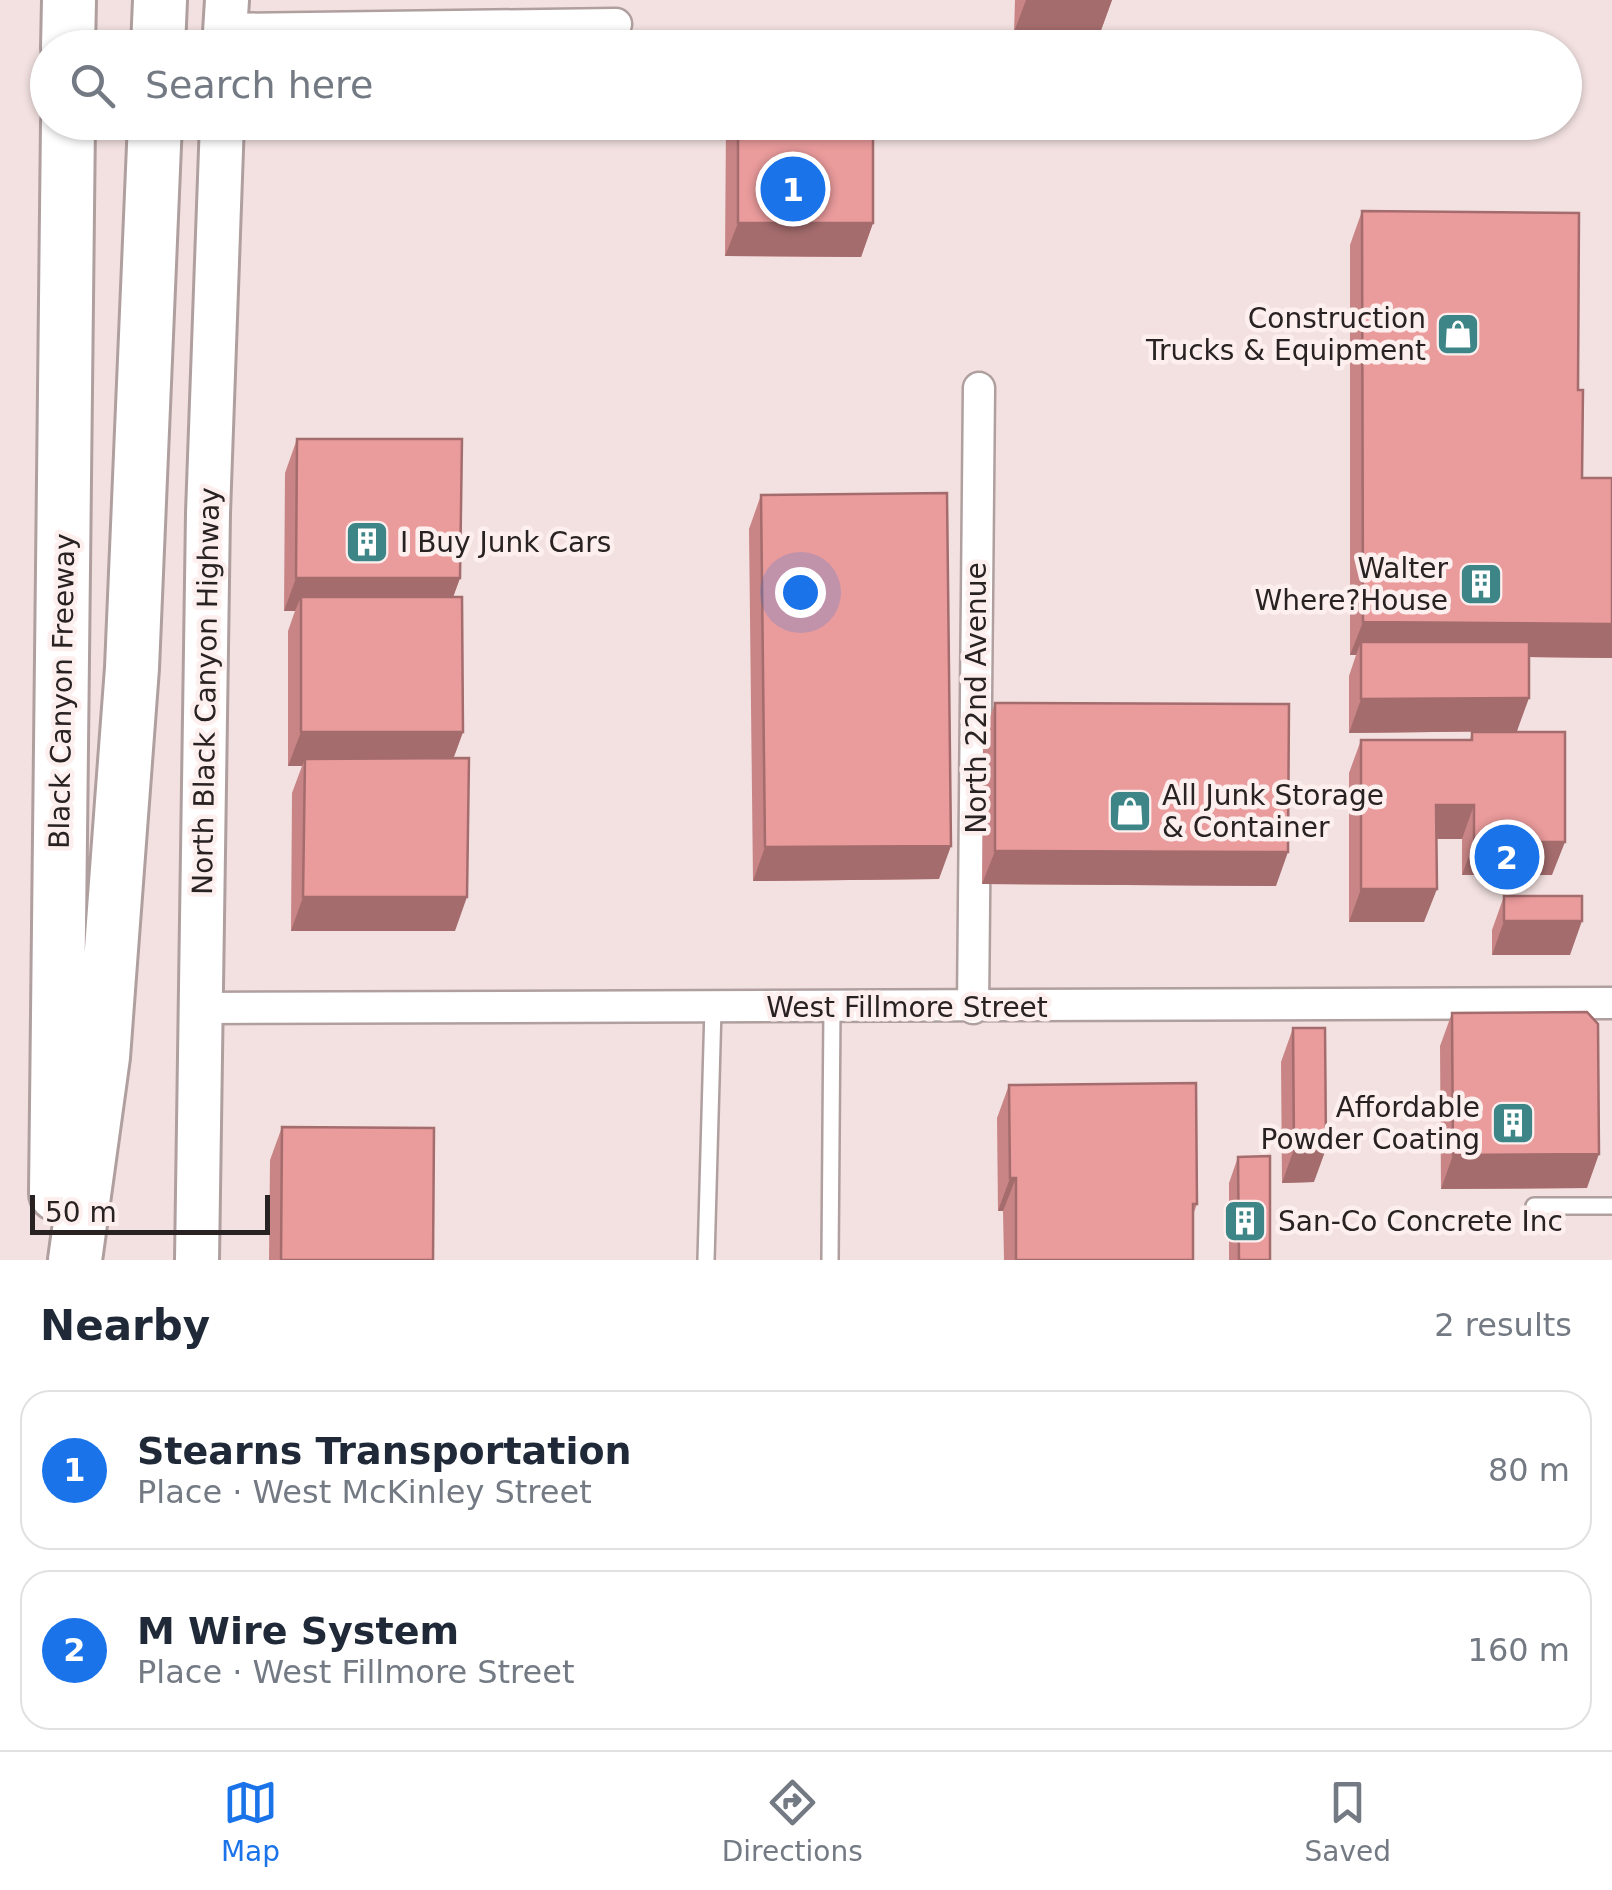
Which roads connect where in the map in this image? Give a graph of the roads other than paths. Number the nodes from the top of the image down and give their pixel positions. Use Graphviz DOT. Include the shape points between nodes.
graph roads {
  1 [pos="69,0"];
  2 [pos="160,0"];
  3 [pos="616,24"];
  4 [pos="226,26"];
  5 [pos="68,30"];
  6 [pos="159,30"];
  7 [pos="68,140"];
  8 [pos="154,140"];
  9 [pos="221,140"];
  10 [pos="979,388"];
  11 [pos="1612,1003"];
  12 [pos="201,1008"];
  13 [pos="713,1008"];
  14 [pos="832,1008"];
  15 [pos="974,1008"];
  16 [pos="1534,1206"];
  17 [pos="1612,1206"];
  18 [pos="56,1260"];
  19 [pos="75,1260"];
  20 [pos="197,1260"];
  21 [pos="706,1260"];
  22 [pos="830,1260"];
  1 -- 5 [label="highway"];
  2 -- 6 [label="highway"];
  3 -- 4 [label="street"];
  7 -- 18 [label="highway, Black Canyon Freeway"];
  8 -- 19 [label="highway" via="132,668 103,1057"];
  9 -- 12 [label="main road, North Black Canyon Highway"];
  10 -- 15 [label="street, North 22nd Avenue"];
  11 -- 15 [label="street, West Fillmore Street"];
  12 -- 13 [label="street, West Fillmore Street"];
  12 -- 20 [label="main road, North Black Canyon Highway"];
  13 -- 14 [label="street, West Fillmore Street"];
  13 -- 21 [label="lane"];
  14 -- 15 [label="street, West Fillmore Street"];
  14 -- 22 [label="lane"];
  16 -- 17 [label="lane"];
}
